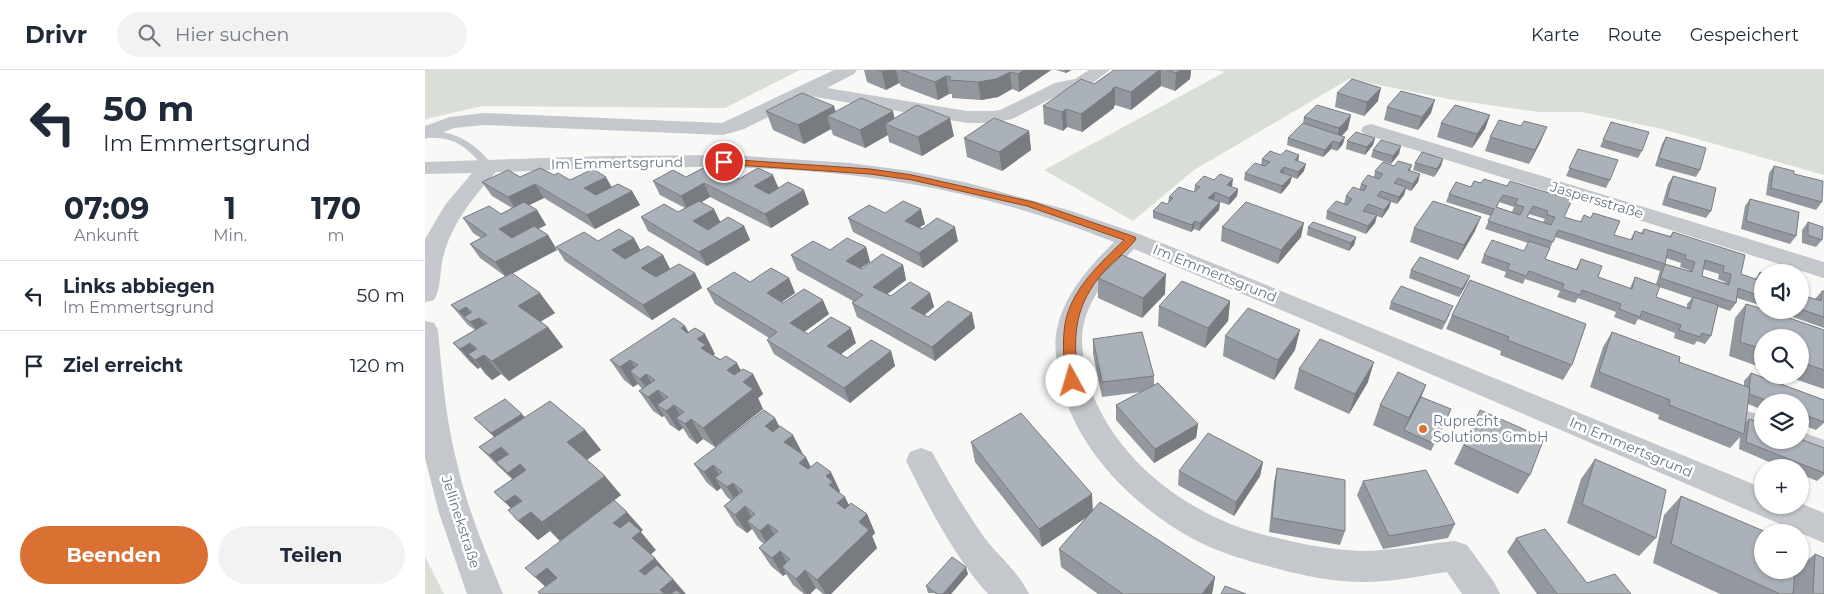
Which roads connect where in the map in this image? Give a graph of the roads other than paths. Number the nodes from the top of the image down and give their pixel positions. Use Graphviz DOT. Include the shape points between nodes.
graph roads {
  1 [pos="848,70"];
  2 [pos="1101,70"];
  3 [pos="809,90"];
  4 [pos="1371,130"];
  5 [pos="425,134"];
  6 [pos="489,167"];
  7 [pos="425,168"];
  8 [pos="1118,234"];
  9 [pos="1824,270"];
  10 [pos="425,294"];
  11 [pos="425,330"];
  12 [pos="1738,413"];
  13 [pos="1754,419"];
  14 [pos="1809,440"];
  15 [pos="1824,446"];
  16 [pos="921,460"];
  17 [pos="1754,499"];
  18 [pos="1790,514"];
  19 [pos="1824,528"];
  20 [pos="485,594"];
  21 [pos="1011,594"];
  22 [pos="1482,594"];
  1 -- 3 [label="street"];
  2 -- 3 [label="street" via="1081,83 1061,87 1014,111 993,117 967,116"];
  3 -- 5 [label="street" via="723,129 484,120 451,123"];
  4 -- 9 [label="street, Jaspersstraße"];
  5 -- 6 [label="lane" via="446,134 461,140"];
  6 -- 7 [label="street, Im Emmertsgrund"];
  6 -- 8 [label="street, Im Emmertsgrund" via="614,162 742,162 870,171 990,194"];
  6 -- 10 [label="street" via="466,191 441,226 427,272"];
  8 -- 17 [label="street, Im Emmertsgrund"];
  8 -- 22 [label="street" via="1102,268 1078,302 1071,322 1069,348 1072,381 1081,406 1099,437 1127,472 1169,506 1205,528 1236,541 1311,560 1371,566 1455,556"];
  11 -- 20 [label="street, Jellinekstraße" via="428,375 446,484"];
  12 -- 13 [label="lane"];
  14 -- 15 [label="lane"];
  16 -- 21 [label="street" via="945,505"];
  18 -- 19 [label="street"];
}
